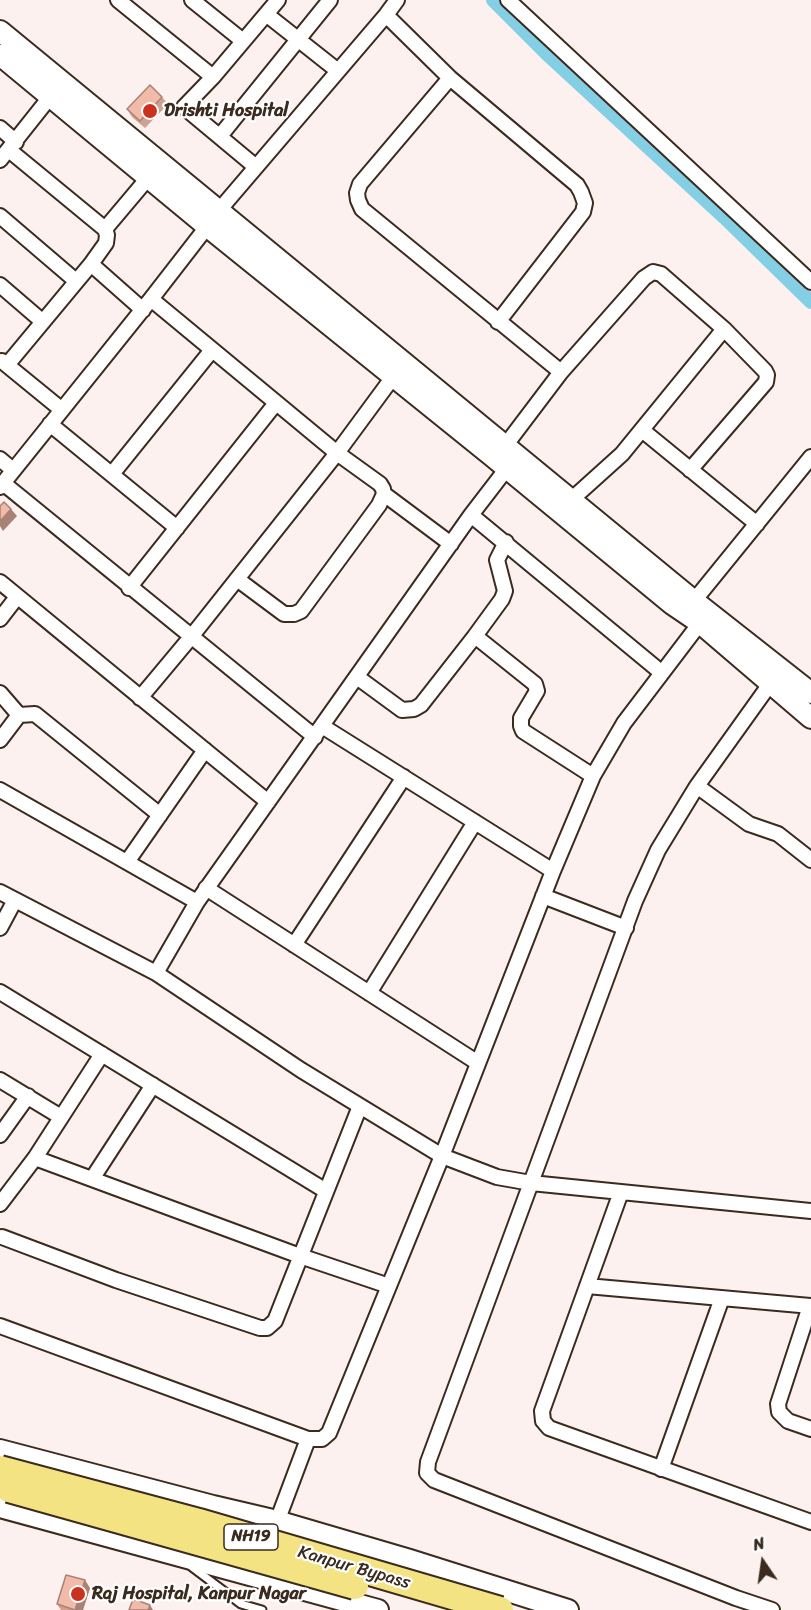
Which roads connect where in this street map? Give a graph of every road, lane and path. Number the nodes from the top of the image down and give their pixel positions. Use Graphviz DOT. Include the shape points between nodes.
graph roads {
  1 [pos="118,0"];
  2 [pos="192,0"];
  3 [pos="330,0"];
  4 [pos="396,0"];
  5 [pos="508,0"];
  6 [pos="272,5"];
  7 [pos="386,15"];
  8 [pos="0,31"];
  9 [pos="298,39"];
  10 [pos="243,41"];
  11 [pos="2,62"];
  12 [pos="338,71"];
  13 [pos="213,77"];
  14 [pos="450,78"];
  15 [pos="50,97"];
  16 [pos="0,128"];
  17 [pos="220,136"];
  18 [pos="8,151"];
  19 [pos="256,167"];
  20 [pos="148,178"];
  21 [pos="219,211"];
  22 [pos="0,216"];
  23 [pos="208,227"];
  24 [pos="105,230"];
  25 [pos="91,264"];
  26 [pos="76,281"];
  27 [pos="811,282"];
  28 [pos="0,285"];
  29 [pos="147,304"];
  30 [pos="43,322"];
  31 [pos="498,322"];
  32 [pos="724,329"];
  33 [pos="212,350"];
  34 [pos="3,362"];
  35 [pos="561,372"];
  36 [pos="393,377"];
  37 [pos="276,404"];
  38 [pos="62,410"];
  39 [pos="51,424"];
  40 [pos="642,430"];
  41 [pos="337,453"];
  42 [pos="509,457"];
  43 [pos="811,457"];
  44 [pos="0,459"];
  45 [pos="13,470"];
  46 [pos="690,470"];
  47 [pos="112,474"];
  48 [pos="1,485"];
  49 [pos="384,494"];
  50 [pos="571,500"];
  51 [pos="471,515"];
  52 [pos="757,524"];
  53 [pos="177,528"];
  54 [pos="506,542"];
  55 [pos="451,544"];
  56 [pos="237,579"];
  57 [pos="0,582"];
  58 [pos="129,588"];
  59 [pos="17,597"];
  60 [pos="693,612"];
  61 [pos="0,619"];
  62 [pos="475,636"];
  63 [pos="191,637"];
  64 [pos="662,673"];
  65 [pos="357,676"];
  66 [pos="770,684"];
  67 [pos="0,693"];
  68 [pos="811,693"];
  69 [pos="140,698"];
  70 [pos="20,716"];
  71 [pos="811,718"];
  72 [pos="318,732"];
  73 [pos="0,740"];
  74 [pos="205,750"];
  75 [pos="593,776"];
  76 [pos="404,777"];
  77 [pos="697,786"];
  78 [pos="0,790"];
  79 [pos="268,802"];
  80 [pos="159,815"];
  81 [pos="475,822"];
  82 [pos="811,860"];
  83 [pos="127,862"];
  84 [pos="553,871"];
  85 [pos="206,888"];
  86 [pos="0,892"];
  87 [pos="543,896"];
  88 [pos="15,900"];
  89 [pos="196,902"];
  90 [pos="0,928"];
  91 [pos="626,928"];
  92 [pos="294,945"];
  93 [pos="156,973"];
  94 [pos="0,992"];
  95 [pos="369,993"];
  96 [pos="102,1054"];
  97 [pos="478,1063"];
  98 [pos="0,1080"];
  99 [pos="153,1085"];
  100 [pos="28,1096"];
  101 [pos="360,1106"];
  102 [pos="62,1117"];
  103 [pos="0,1135"];
  104 [pos="442,1156"];
  105 [pos="35,1158"];
  106 [pos="92,1179"];
  107 [pos="531,1183"];
  108 [pos="326,1191"];
  109 [pos="621,1192"];
  110 [pos="0,1204"];
  111 [pos="811,1211"];
  112 [pos="2,1237"];
  113 [pos="300,1256"];
  114 [pos="389,1286"];
  115 [pos="587,1286"];
  116 [pos="722,1298"];
  117 [pos="811,1306"];
  118 [pos="0,1326"];
  119 [pos="811,1429"];
  120 [pos="308,1440"];
  121 [pos="0,1450"];
  122 [pos="0,1469"];
  123 [pos="661,1469"];
  124 [pos="0,1487"];
  125 [pos="0,1507"];
  126 [pos="277,1521"];
  127 [pos="811,1522"];
  128 [pos="176,1554"];
  129 [pos="256,1576"];
  130 [pos="262,1610"];
  131 [pos="378,1610"];
  132 [pos="445,1610"];
  133 [pos="500,1610"];
  134 [pos="568,1610"];
  135 [pos="772,1610"];
  1 -- 13 [label="street"];
  2 -- 10 [label="street"];
  3 -- 9 [label="street"];
  4 -- 7 [label="street"];
  5 -- 27 [label="street"];
  6 -- 9 [label="street"];
  6 -- 10 [label="street"];
  7 -- 12 [label="street"];
  7 -- 14 [label="street"];
  8 -- 21 [label="street"];
  9 -- 12 [label="street"];
  9 -- 17 [label="street"];
  10 -- 13 [label="street"];
  11 -- 15 [label="street"];
  12 -- 19 [label="street"];
  13 -- 17 [label="street" via="184,108"];
  14 -- 31 [label="street" via="578,185 585,203 583,212"];
  14 -- 31 [label="street" via="360,184 358,200 362,209"];
  15 -- 18 [label="street"];
  15 -- 20 [label="street"];
  16 -- 18 [label="street"];
  17 -- 19 [label="street"];
  18 -- 24 [label="street"];
  19 -- 21 [label="street"];
  20 -- 23 [label="street"];
  20 -- 24 [label="street"];
  21 -- 23 [label="street"];
  21 -- 42 [label="street"];
  22 -- 26 [label="street"];
  23 -- 29 [label="street"];
  23 -- 36 [label="street"];
  24 -- 25 [label="street" via="106,243"];
  25 -- 26 [label="street"];
  25 -- 29 [label="street"];
  26 -- 30 [label="street"];
  28 -- 30 [label="street"];
  29 -- 33 [label="street"];
  29 -- 38 [label="street"];
  30 -- 34 [label="street"];
  31 -- 35 [label="street"];
  32 -- 35 [label="street" via="661,274 653,272"];
  32 -- 40 [label="street"];
  32 -- 46 [label="street" via="765,371 766,382"];
  33 -- 37 [label="street"];
  33 -- 47 [label="street"];
  34 -- 38 [label="street"];
  35 -- 42 [label="street"];
  36 -- 41 [label="street"];
  36 -- 42 [label="street"];
  37 -- 41 [label="street"];
  37 -- 53 [label="street"];
  38 -- 39 [label="street"];
  39 -- 45 [label="street"];
  39 -- 47 [label="street"];
  40 -- 46 [label="street"];
  40 -- 50 [label="street" via="622,454"];
  41 -- 49 [label="street" via="380,484"];
  41 -- 56 [label="street"];
  42 -- 50 [label="street"];
  42 -- 51 [label="street"];
  42 -- 60 [label="street"];
  43 -- 52 [label="street"];
  44 -- 45 [label="street"];
  45 -- 48 [label="street"];
  46 -- 52 [label="street"];
  47 -- 53 [label="street"];
  48 -- 58 [label="street"];
  49 -- 55 [label="street"];
  49 -- 56 [label="street" via="301,611 284,614"];
  50 -- 60 [label="street"];
  51 -- 54 [label="street"];
  51 -- 55 [label="street"];
  52 -- 60 [label="street"];
  53 -- 58 [label="street"];
  54 -- 62 [label="street" via="497,561 505,591"];
  54 -- 64 [label="street"];
  55 -- 65 [label="street"];
  56 -- 63 [label="street"];
  57 -- 59 [label="street"];
  58 -- 63 [label="street"];
  59 -- 61 [label="street"];
  59 -- 69 [label="street"];
  60 -- 64 [label="street"];
  60 -- 66 [label="street"];
  60 -- 68 [label="street"];
  62 -- 65 [label="street" via="414,709 402,710"];
  62 -- 75 [label="street" via="535,684 537,691 521,718 523,731"];
  63 -- 69 [label="street"];
  63 -- 72 [label="street"];
  64 -- 75 [label="street" via="624,723"];
  65 -- 72 [label="street"];
  66 -- 71 [label="street"];
  66 -- 77 [label="street"];
  67 -- 70 [label="street"];
  69 -- 74 [label="street"];
  70 -- 73 [label="street"];
  70 -- 80 [label="street" via="35,714"];
  72 -- 76 [label="street"];
  72 -- 79 [label="street"];
  74 -- 79 [label="street"];
  74 -- 80 [label="street"];
  75 -- 84 [label="street"];
  76 -- 81 [label="street"];
  76 -- 92 [label="street"];
  77 -- 82 [label="street" via="749,824 778,834"];
  77 -- 91 [label="street" via="658,850"];
  78 -- 83 [label="street"];
  79 -- 85 [label="street"];
  80 -- 83 [label="street"];
  81 -- 84 [label="street"];
  81 -- 95 [label="street"];
  83 -- 89 [label="street"];
  84 -- 87 [label="street"];
  85 -- 89 [label="street"];
  85 -- 92 [label="street"];
  86 -- 88 [label="street"];
  87 -- 91 [label="street"];
  87 -- 97 [label="street"];
  88 -- 90 [label="street"];
  88 -- 93 [label="street"];
  89 -- 93 [label="street"];
  91 -- 107 [label="street"];
  92 -- 95 [label="street"];
  93 -- 101 [label="street"];
  94 -- 96 [label="street"];
  95 -- 97 [label="street"];
  96 -- 99 [label="street"];
  96 -- 102 [label="street"];
  97 -- 104 [label="street"];
  98 -- 100 [label="street"];
  99 -- 106 [label="street"];
  99 -- 108 [label="street"];
  100 -- 102 [label="street"];
  100 -- 103 [label="street"];
  101 -- 104 [label="street"];
  101 -- 108 [label="street"];
  102 -- 105 [label="street"];
  104 -- 107 [label="street" via="497,1177"];
  104 -- 114 [label="street"];
  105 -- 106 [label="street"];
  105 -- 110 [label="street"];
  106 -- 113 [label="street"];
  107 -- 109 [label="street"];
  107 -- 135 [label="street" via="427,1473 445,1484"];
  108 -- 113 [label="street"];
  109 -- 111 [label="street"];
  109 -- 115 [label="street"];
  112 -- 113 [label="street" via="260,1328 274,1321"];
  113 -- 114 [label="street"];
  114 -- 120 [label="street" via="329,1432 322,1438"];
  115 -- 116 [label="street"];
  115 -- 123 [label="street" via="542,1411 543,1422 549,1428"];
  116 -- 117 [label="street"];
  116 -- 123 [label="street"];
  117 -- 119 [label="street" via="778,1404 779,1412 788,1421"];
  118 -- 120 [label="street"];
  120 -- 126 [label="street"];
  121 -- 126 [label="street"];
  122 -- 133 [label="highway, Kanpur Bypass / NH19, bridge" via="199,1522"];
  123 -- 127 [label="street"];
  124 -- 132 [label="highway, Kanpur Bypass / NH19, bridge"];
  125 -- 128 [label="street"];
  126 -- 129 [label="street"];
  126 -- 134 [label="street"];
  128 -- 129 [label="street"];
  128 -- 130 [label="lane" via="241,1604"];
  129 -- 131 [label="street"];
}
